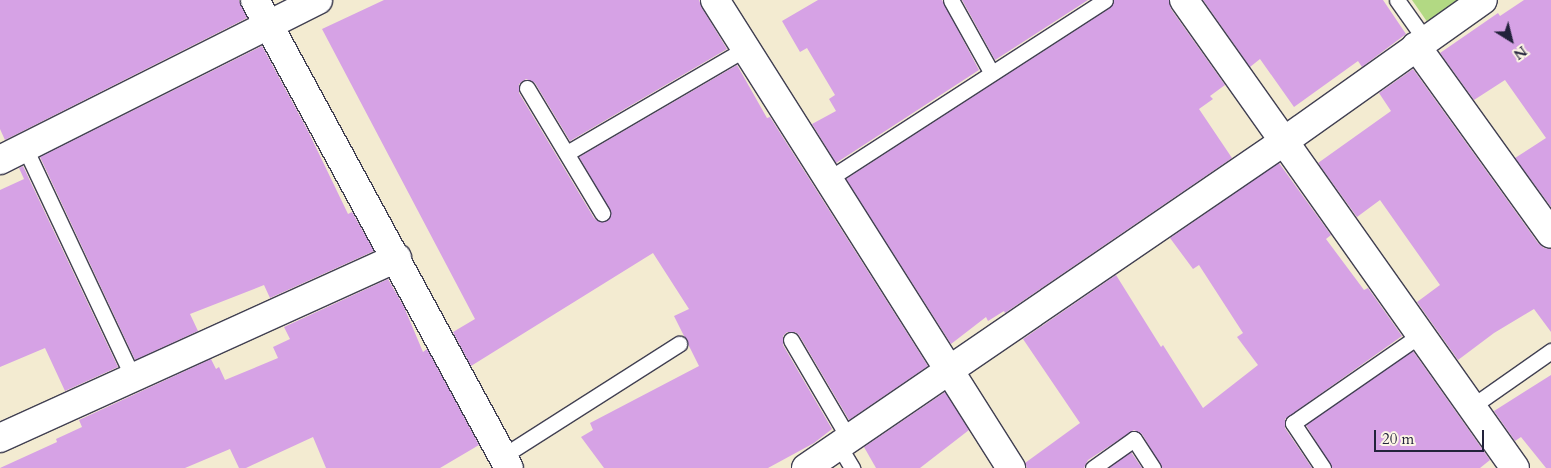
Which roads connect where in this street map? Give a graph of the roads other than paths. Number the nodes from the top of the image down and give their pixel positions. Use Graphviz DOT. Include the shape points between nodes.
graph roads {
  1 [pos="255,0"];
  2 [pos="318,0"];
  3 [pos="715,0"];
  4 [pos="951,0"];
  5 [pos="1105,0"];
  6 [pos="1184,0"];
  7 [pos="1397,0"];
  8 [pos="1483,0"];
  9 [pos="269,25"];
  10 [pos="1421,44"];
  11 [pos="745,50"];
  12 [pos="991,72"];
  13 [pos="527,88"];
  14 [pos="1283,142"];
  15 [pos="25,148"];
  16 [pos="567,153"];
  17 [pos="0,160"];
  18 [pos="827,180"];
  19 [pos="602,213"];
  20 [pos="1551,234"];
  21 [pos="397,258"];
  22 [pos="1420,335"];
  23 [pos="791,340"];
  24 [pos="679,344"];
  25 [pos="1551,351"];
  26 [pos="949,371"];
  27 [pos="133,378"];
  28 [pos="1471,407"];
  29 [pos="0,438"];
  30 [pos="847,451"];
  31 [pos="506,462"];
  32 [pos="1506,465"];
  33 [pos="806,468"];
  34 [pos="1011,468"];
  35 [pos="1093,468"];
  36 [pos="1153,468"];
  37 [pos="1323,468"];
  1 -- 9 [label="street"];
  2 -- 9 [label="street"];
  3 -- 11 [label="street"];
  4 -- 12 [label="lane"];
  5 -- 12 [label="lane"];
  6 -- 14 [label="street"];
  7 -- 10 [label="lane"];
  8 -- 10 [label="street"];
  9 -- 15 [label="street"];
  9 -- 21 [label="street"];
  10 -- 14 [label="street"];
  10 -- 20 [label="street"];
  11 -- 16 [label="lane"];
  11 -- 18 [label="street"];
  12 -- 18 [label="lane"];
  13 -- 16 [label="lane"];
  14 -- 22 [label="street"];
  14 -- 26 [label="street"];
  15 -- 17 [label="street"];
  15 -- 27 [label="lane"];
  16 -- 19 [label="lane"];
  18 -- 26 [label="street"];
  21 -- 27 [label="street"];
  21 -- 31 [label="street"];
  22 -- 28 [label="street"];
  22 -- 37 [label="lane" via="1293,423"];
  23 -- 30 [label="lane"];
  24 -- 31 [label="lane"];
  25 -- 28 [label="lane"];
  26 -- 30 [label="street"];
  26 -- 34 [label="street"];
  27 -- 29 [label="street"];
  28 -- 32 [label="street"];
  30 -- 33 [label="street"];
  35 -- 36 [label="lane" via="1134,439"];
}
